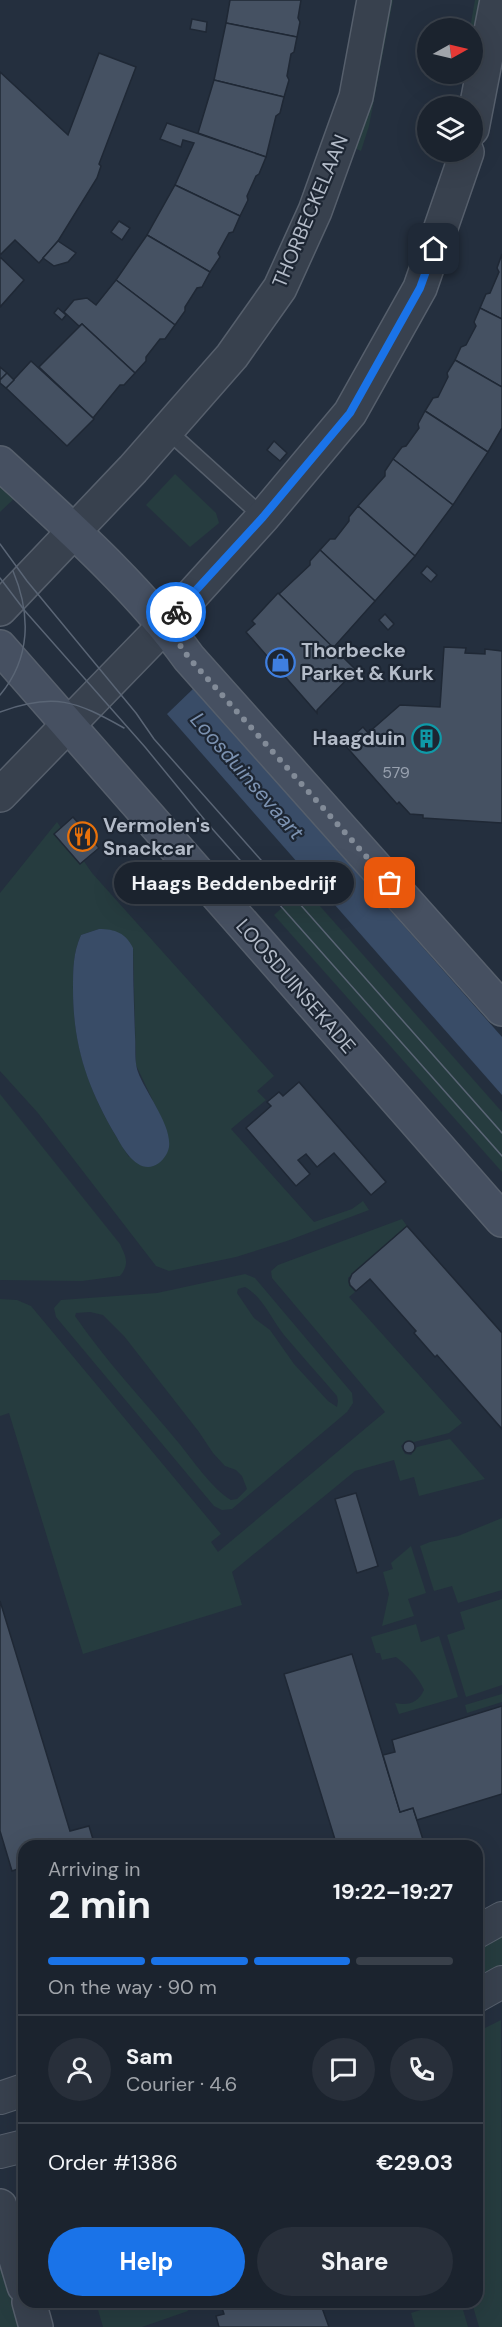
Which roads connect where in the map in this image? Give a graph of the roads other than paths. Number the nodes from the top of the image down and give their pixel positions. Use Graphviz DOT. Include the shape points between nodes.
graph roads {
  1 [pos="374,0"];
  2 [pos="497,0"];
  3 [pos="478,96"];
  4 [pos="464,162"];
  5 [pos="167,430"];
  6 [pos="0,463"];
  7 [pos="263,517"];
  8 [pos="74,530"];
  9 [pos="0,609"];
  10 [pos="165,624"];
  11 [pos="0,647"];
  12 [pos="67,725"];
  13 [pos="0,795"];
  14 [pos="502,1009"];
  15 [pos="502,1220"];
  16 [pos="502,1918"];
  17 [pos="483,1929"];
  18 [pos="502,1982"];
  19 [pos="483,1993"];
  20 [pos="18,2092"];
  21 [pos="0,2098"];
  22 [pos="18,2148"];
  23 [pos="0,2152"];
  24 [pos="0,2206"];
  25 [pos="18,2266"];
  26 [pos="31,2308"];
  27 [pos="36,2327"];
  1 -- 5 [label="street, THORBECKELAAN" via="356,97 315,211 280,288 232,356"];
  2 -- 3 [label="street"];
  4 -- 7 [label="street" via="420,288 350,413"];
  5 -- 7 [label="lane"];
  5 -- 8 [label="street, THORBECKELAAN"];
  6 -- 8 [label="main road"];
  7 -- 10 [label="street"];
  8 -- 9 [label="street, THORBECKELAAN"];
  8 -- 10 [label="main road"];
  10 -- 12 [label="street"];
  10 -- 14 [label="main road" via="189,658"];
  11 -- 12 [label="main road, LOOSDUINSEKADE"];
  12 -- 13 [label="street"];
  12 -- 15 [label="main road, LOOSDUINSEKADE"];
  16 -- 17 [label="street"];
  18 -- 19 [label="street"];
  20 -- 21 [label="street"];
  22 -- 23 [label="street"];
  24 -- 25 [label="street"];
  26 -- 27 [label="street"];
}
